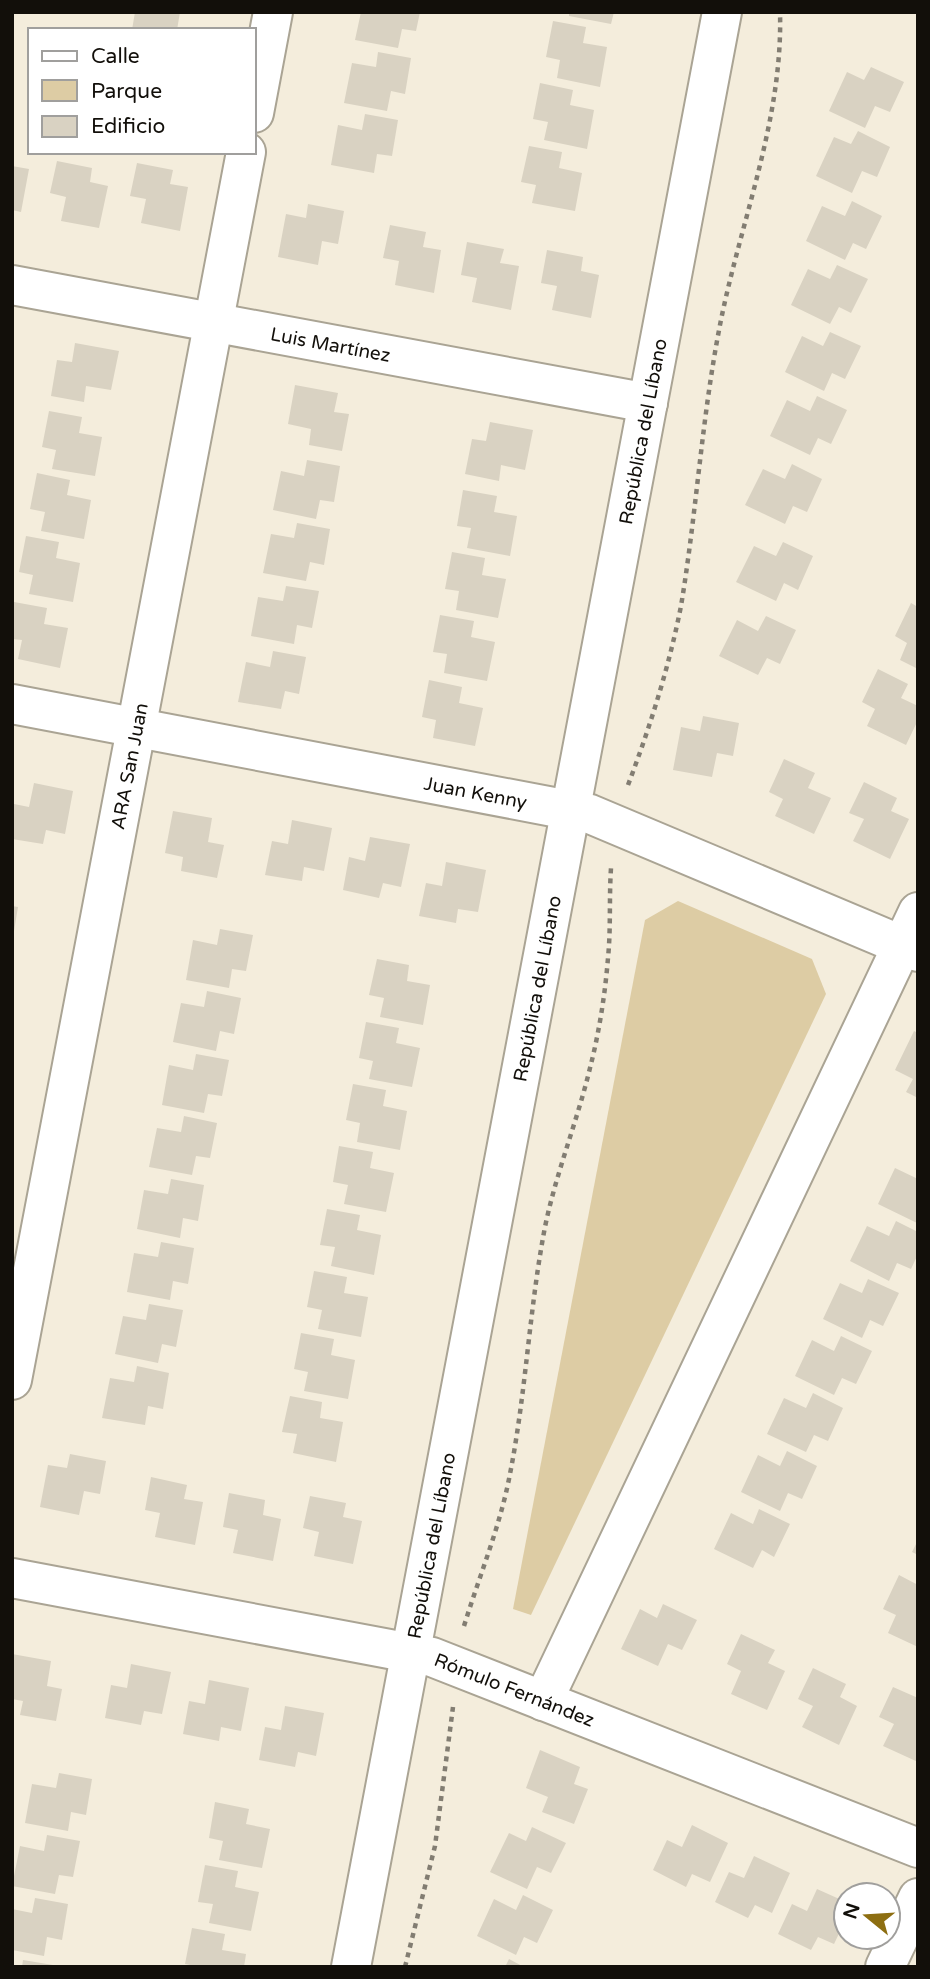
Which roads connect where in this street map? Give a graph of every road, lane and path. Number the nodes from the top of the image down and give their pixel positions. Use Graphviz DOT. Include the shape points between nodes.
graph roads {
  1 [pos="273,12"];
  2 [pos="722,12"];
  3 [pos="780,12"];
  4 [pos="256,102"];
  5 [pos="246,154"];
  6 [pos="12,285"];
  7 [pos="214,322"];
  8 [pos="648,403"];
  9 [pos="12,704"];
  10 [pos="136,727"];
  11 [pos="571,810"];
  12 [pos="615,824"];
  13 [pos="912,936"];
  14 [pos="12,1380"];
  15 [pos="12,1578"];
  16 [pos="411,1654"];
  17 [pos="458,1668"];
  18 [pos="543,1701"];
  19 [pos="918,1848"];
  20 [pos="918,1898"];
  21 [pos="351,1967"];
  22 [pos="405,1967"];
  23 [pos="885,1967"];
  1 -- 4 [label="street"];
  2 -- 8 [label="street, República del Líbano"];
  3 -- 12 [label="path" via="779,52 762,159 713,359 679,619"];
  5 -- 7 [label="street, ARA San Juan"];
  6 -- 7 [label="street, Luis Martínez"];
  7 -- 8 [label="street, Luis Martínez"];
  7 -- 10 [label="street, ARA San Juan"];
  8 -- 11 [label="street, República del Líbano"];
  9 -- 10 [label="street, Juan Kenny"];
  10 -- 11 [label="street, Juan Kenny"];
  10 -- 14 [label="street, ARA San Juan"];
  11 -- 12 [label="street, Juan Kenny"];
  11 -- 16 [label="street, República del Líbano"];
  12 -- 13 [label="street, Juan Kenny"];
  12 -- 17 [label="path" via="608,959 596,1041 546,1223 509,1482 465,1624"];
  13 -- 18 [label="street"];
  15 -- 16 [label="street, Rómulo Fernández"];
  16 -- 17 [label="street, Rómulo Fernández"];
  16 -- 21 [label="street, República del Líbano"];
  17 -- 18 [label="street, Rómulo Fernández"];
  17 -- 22 [label="path" via="435,1846"];
  18 -- 19 [label="street, Rómulo Fernández"];
  20 -- 23 [label="street"];
}
